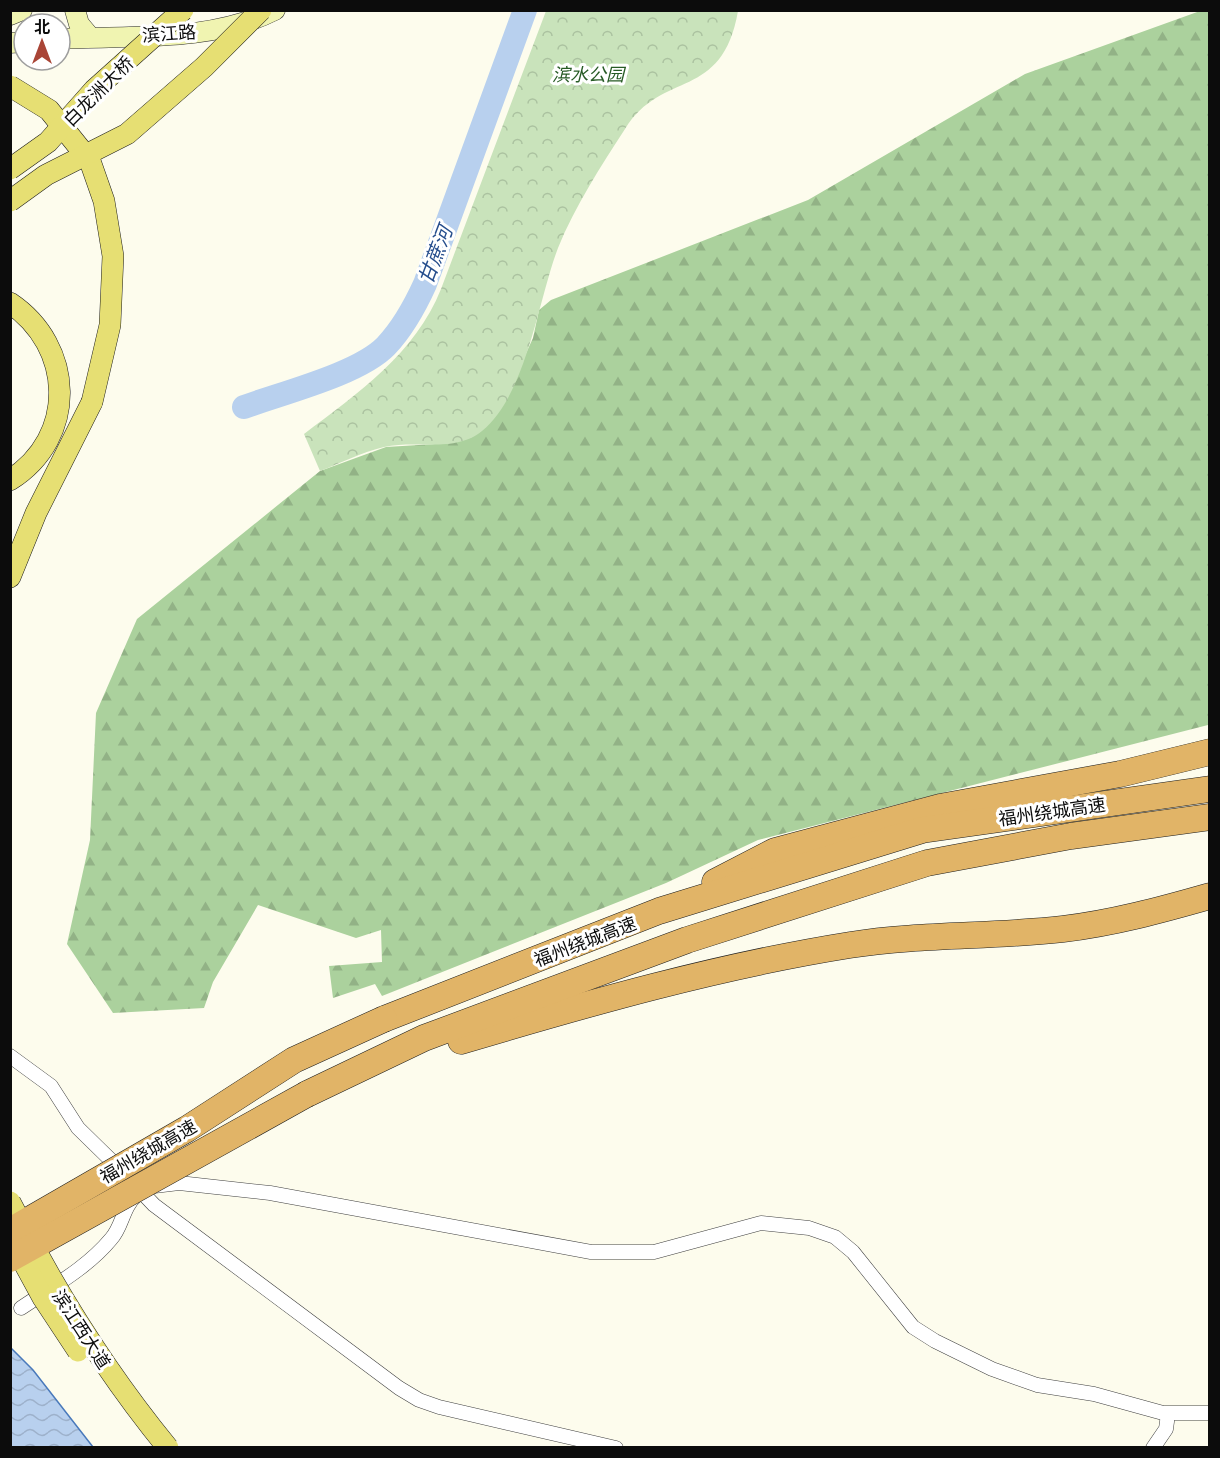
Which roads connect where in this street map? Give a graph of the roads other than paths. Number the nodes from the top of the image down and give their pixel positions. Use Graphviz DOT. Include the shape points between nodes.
graph roads {
  1 [pos="22,10"];
  2 [pos="75,10"];
  3 [pos="183,10"];
  4 [pos="261,10"];
  5 [pos="275,10"];
  6 [pos="10,15"];
  7 [pos="90,37"];
  8 [pos="72,38"];
  9 [pos="10,86"];
  10 [pos="10,169"];
  11 [pos="10,201"];
  12 [pos="10,303"];
  13 [pos="10,480"];
  14 [pos="10,577"];
  15 [pos="1209,752"];
  16 [pos="1209,789"];
  17 [pos="1209,817"];
  18 [pos="1209,896"];
  19 [pos="659,911"];
  20 [pos="427,1044"];
  21 [pos="10,1056"];
  22 [pos="142,1192"];
  23 [pos="10,1202"];
  24 [pos="10,1231"];
  25 [pos="10,1238"];
  26 [pos="10,1259"];
  27 [pos="21,1308"];
  28 [pos="1209,1413"];
  29 [pos="1168,1414"];
  30 [pos="150,1448"];
  31 [pos="168,1448"];
  32 [pos="616,1448"];
  33 [pos="1153,1448"];
  1 -- 6 [label="main road"];
  2 -- 7 [label="main road" via="79,24"];
  3 -- 10 [label="main road, 白龙洲大桥, bridge" via="94,90 48,142"];
  4 -- 11 [label="main road, bridge" via="127,134 46,176"];
  5 -- 7 [label="main road, 滨江路" via="214,29"];
  7 -- 8 [label="main road, 滨江路"];
  9 -- 14 [label="main road, bridge" via="49,110 90,161 105,201 113,256 111,325 92,402 36,513"];
  12 -- 13 [label="main road" via="44,333 56,364 60,391 58,414 47,443 26,469"];
  15 -- 19 [label="highway" via="1120,774 940,807 775,851"];
  16 -- 19 [label="highway, 福州绕城高速" via="922,830"];
  17 -- 20 [label="highway, 福州绕城高速" via="1071,836 927,863 687,940"];
  18 -- 20 [label="highway" via="1149,914 1064,928 852,945 696,976"];
  19 -- 24 [label="highway, 福州绕城高速, bridge" via="384,1019 294,1060 187,1129"];
  20 -- 26 [label="highway, 福州绕城高速, bridge" via="307,1094"];
  21 -- 22 [label="street" via="51,1086 84,1135"];
  22 -- 27 [label="street" via="131,1200 119,1228 101,1251"];
  22 -- 29 [label="street" via="179,1183 270,1193 591,1252 654,1252 761,1223 809,1228 835,1237 853,1252 908,1322 935,1341 1037,1385 1094,1394"];
  22 -- 32 [label="street" via="154,1205 419,1400"];
  23 -- 31 [label="main road, 滨江西大道, bridge" via="83,1334"];
  25 -- 30 [label="main road, 滨江西大道, bridge" via="60,1325"];
  28 -- 29 [label="street"];
  29 -- 33 [label="street" via="1163,1434"];
}
